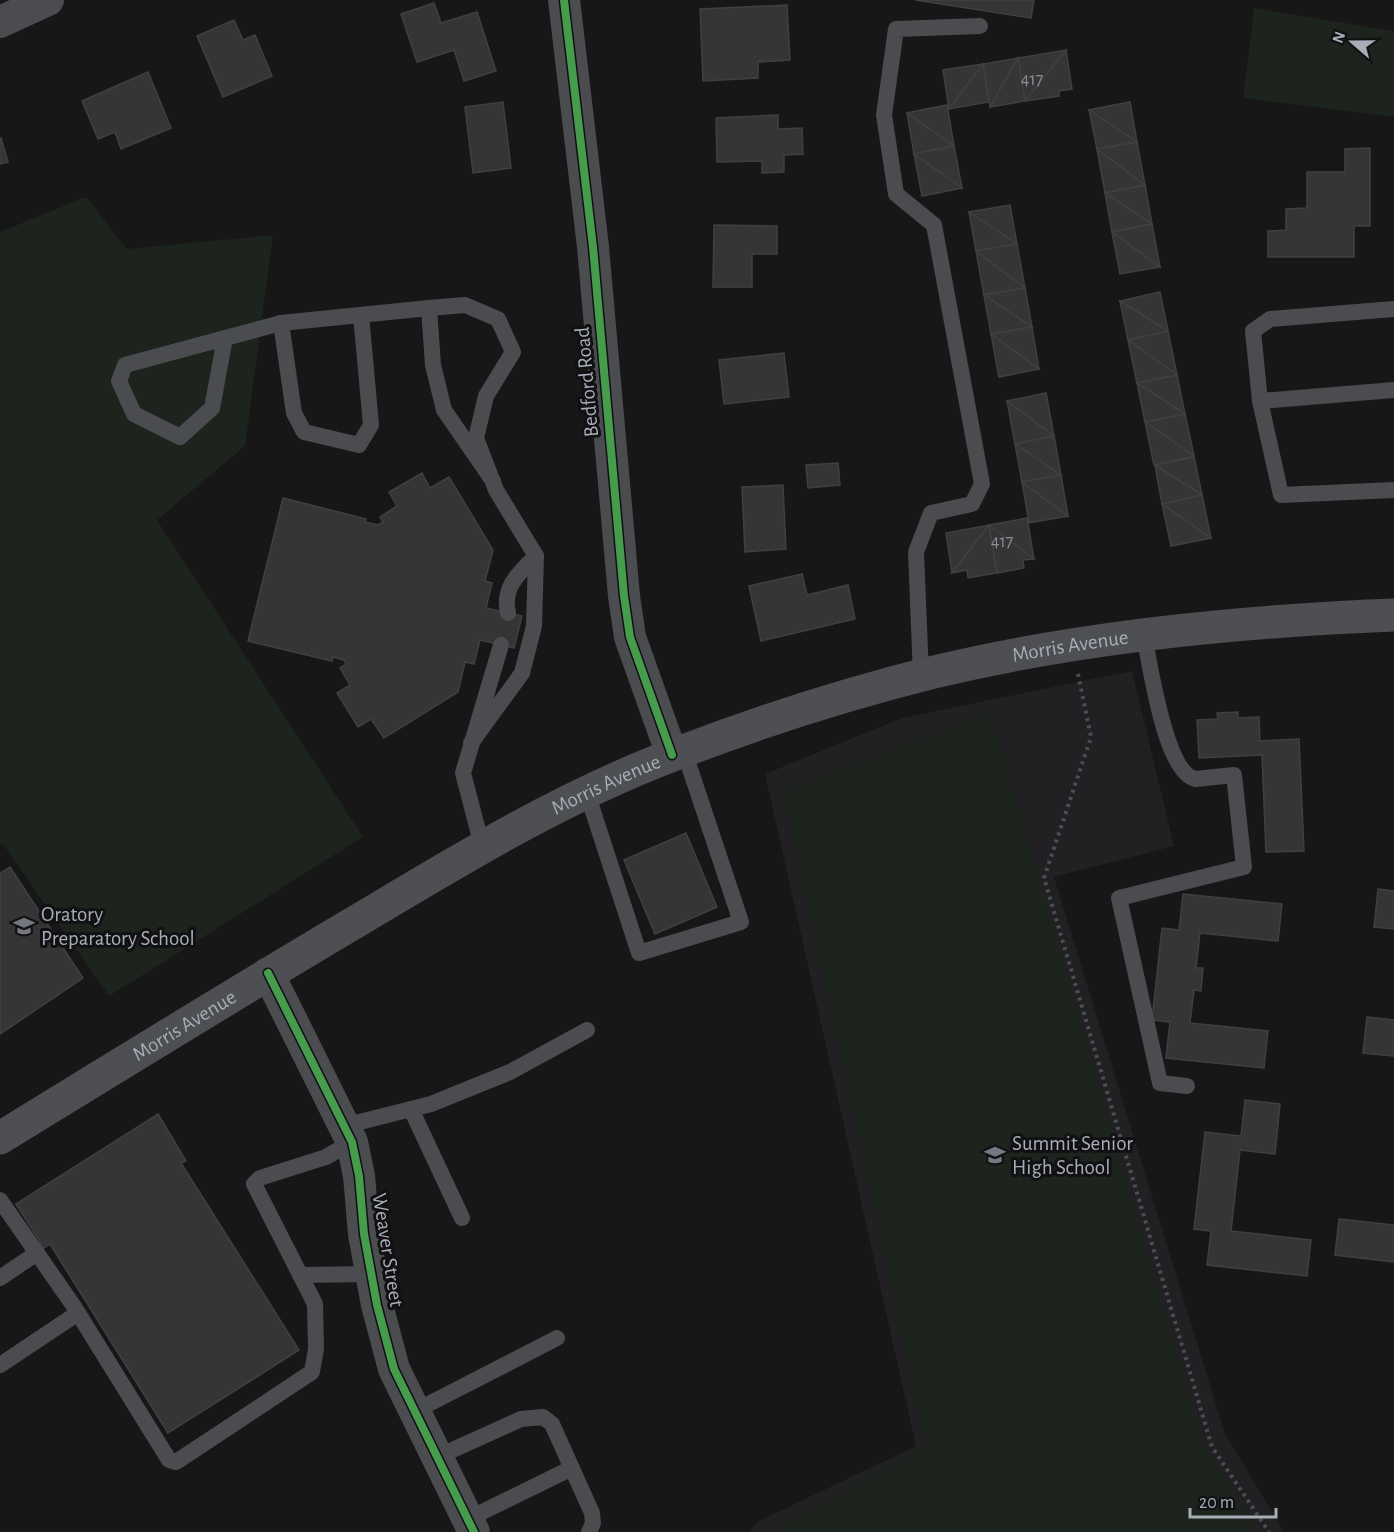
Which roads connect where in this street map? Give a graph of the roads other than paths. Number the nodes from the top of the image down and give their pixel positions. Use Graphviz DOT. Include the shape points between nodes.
graph roads {
  1 [pos="48,0"];
  2 [pos="564,0"];
  3 [pos="0,22"];
  4 [pos="980,26"];
  5 [pos="429,308"];
  6 [pos="1394,309"];
  7 [pos="361,315"];
  8 [pos="281,322"];
  9 [pos="225,338"];
  10 [pos="1394,390"];
  11 [pos="1260,401"];
  12 [pos="493,482"];
  13 [pos="1394,490"];
  14 [pos="536,556"];
  15 [pos="508,613"];
  16 [pos="1394,615"];
  17 [pos="1144,635"];
  18 [pos="501,645"];
  19 [pos="921,676"];
  20 [pos="471,743"];
  21 [pos="678,753"];
  22 [pos="587,794"];
  23 [pos="482,846"];
  24 [pos="268,973"];
  25 [pos="587,1030"];
  26 [pos="1187,1086"];
  27 [pos="411,1109"];
  28 [pos="348,1134"];
  29 [pos="0,1138"];
  30 [pos="0,1200"];
  31 [pos="462,1218"];
  32 [pos="37,1253"];
  33 [pos="372,1274"];
  34 [pos="300,1275"];
  35 [pos="0,1278"];
  36 [pos="78,1313"];
  37 [pos="557,1338"];
  38 [pos="0,1365"];
  39 [pos="415,1411"];
  40 [pos="437,1458"];
  41 [pos="572,1468"];
  42 [pos="471,1526"];
  43 [pos="589,1532"];
  1 -- 3 [label="street"];
  2 -- 21 [label="street, Bedford Road" via="593,247 630,637"];
  4 -- 19 [label="lane" via="896,29 884,115 896,194 934,225 982,484 972,504 931,513 916,552"];
  5 -- 7 [label="lane"];
  5 -- 12 [label="lane" via="433,365 444,410"];
  5 -- 12 [label="lane" via="465,305 498,319 513,352 486,396 476,438"];
  6 -- 11 [label="lane" via="1270,318 1253,331"];
  7 -- 8 [label="lane"];
  7 -- 8 [label="lane" via="371,425 358,445 304,432 294,413"];
  8 -- 9 [label="lane"];
  9 -- 9 [label="lane" via="125,365 119,381 134,414 180,437 212,408"];
  10 -- 11 [label="lane"];
  11 -- 13 [label="lane" via="1281,495"];
  12 -- 14 [label="lane"];
  14 -- 15 [label="lane" via="512,580 505,600"];
  14 -- 20 [label="lane" via="534,626 522,673"];
  16 -- 17 [label="main road, Morris Avenue"];
  17 -- 19 [label="main road, Morris Avenue"];
  17 -- 26 [label="lane" via="1166,736 1183,771 1196,779 1234,775 1244,867 1119,898 1160,1083"];
  18 -- 20 [label="lane"];
  19 -- 21 [label="main road, Morris Avenue" via="792,713"];
  20 -- 23 [label="lane" via="463,773"];
  21 -- 22 [label="main road, Morris Avenue"];
  21 -- 22 [label="lane" via="702,808 741,922 639,953"];
  22 -- 23 [label="main road, Morris Avenue"];
  23 -- 24 [label="main road, Morris Avenue"];
  24 -- 28 [label="street, Weaver Street"];
  24 -- 29 [label="main road, Morris Avenue"];
  25 -- 27 [label="lane" via="510,1072"];
  27 -- 28 [label="lane"];
  27 -- 31 [label="lane"];
  28 -- 33 [label="street, Weaver Street"];
  28 -- 34 [label="lane" via="326,1157 260,1178 254,1184"];
  30 -- 32 [label="lane"];
  32 -- 35 [label="lane"];
  32 -- 36 [label="lane"];
  33 -- 34 [label="lane"];
  33 -- 39 [label="street, Weaver Street" via="394,1369"];
  34 -- 36 [label="lane" via="315,1304 312,1372 176,1462 169,1460"];
  36 -- 38 [label="lane"];
  37 -- 39 [label="lane"];
  39 -- 40 [label="street, Weaver Street"];
  40 -- 41 [label="lane" via="534,1416 552,1424"];
  40 -- 42 [label="street, Weaver Street"];
  41 -- 42 [label="lane"];
  41 -- 43 [label="lane" via="592,1513"];
}
